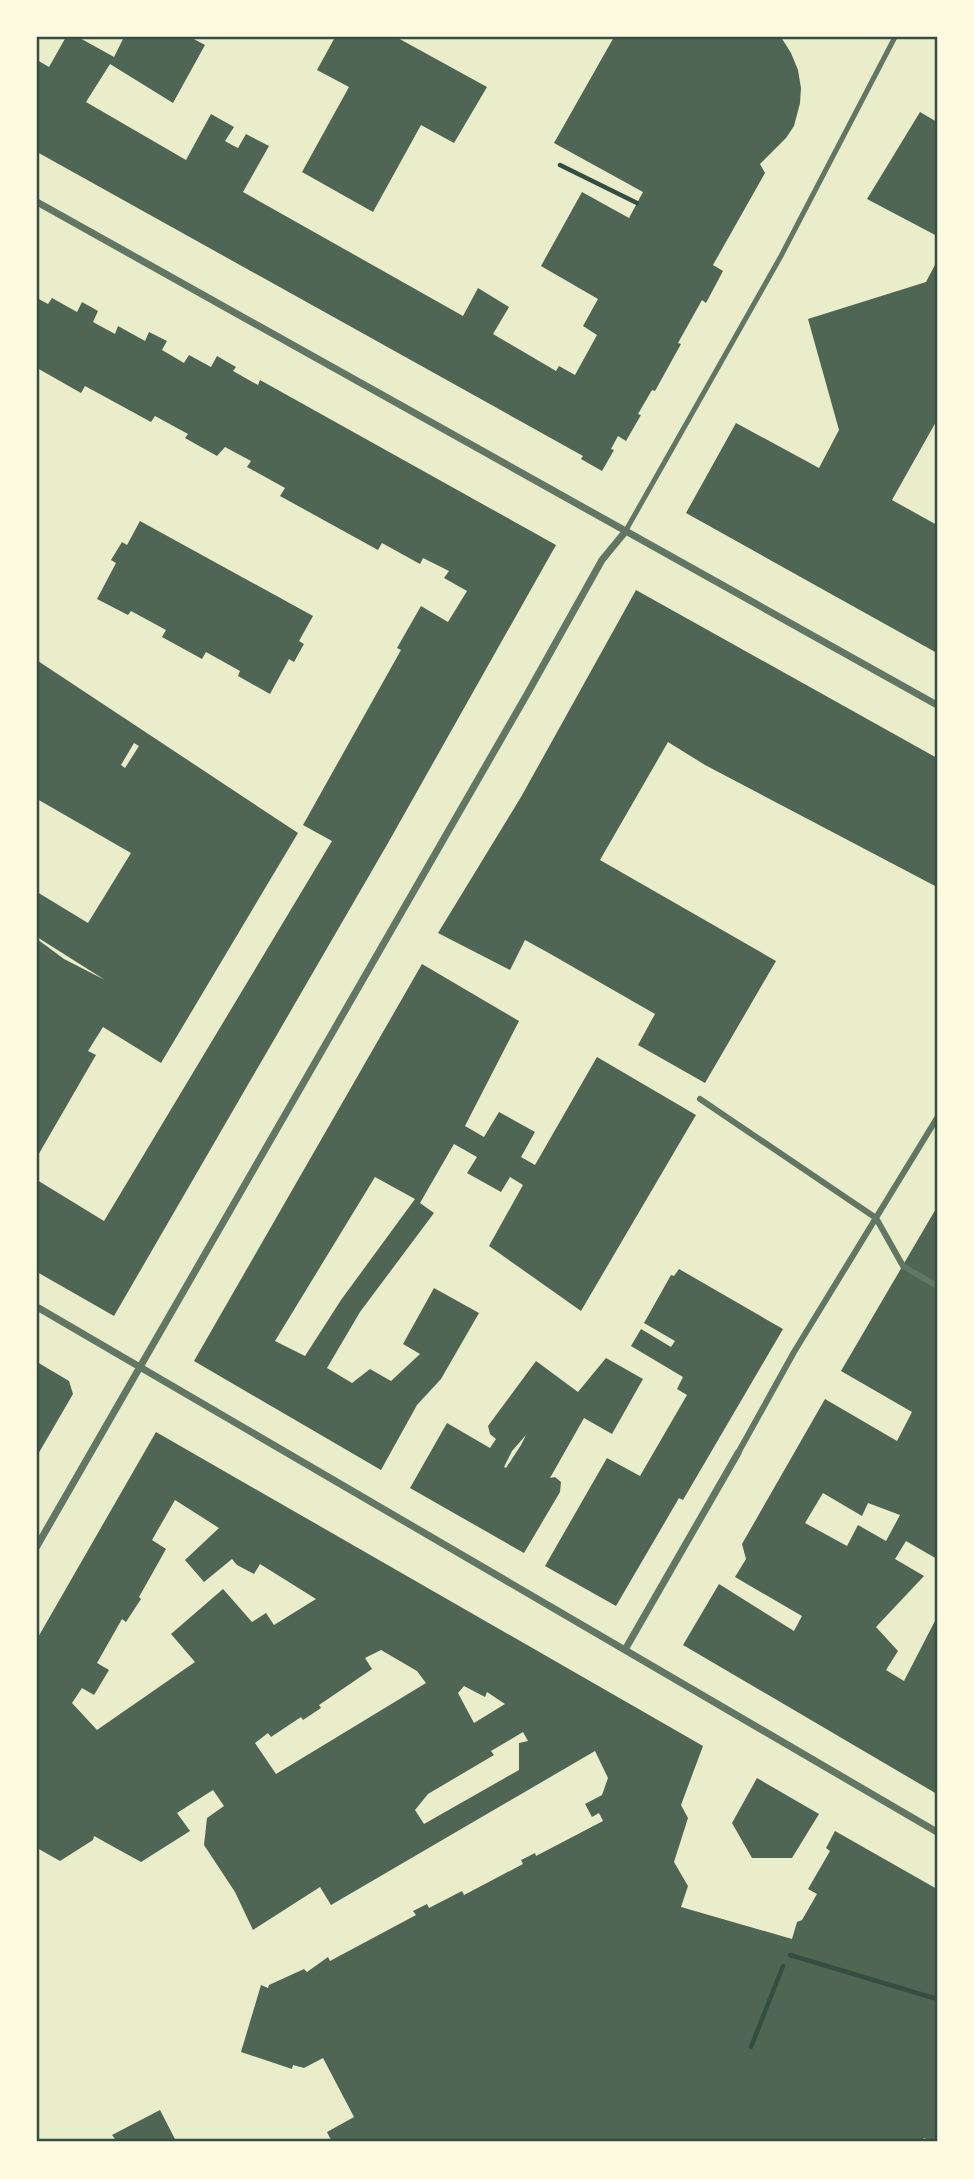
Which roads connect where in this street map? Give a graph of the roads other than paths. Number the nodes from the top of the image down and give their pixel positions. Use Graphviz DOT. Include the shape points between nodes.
graph roads {
  1 [pos="895,37"];
  2 [pos="37,202"];
  3 [pos="625,532"];
  4 [pos="937,705"];
  5 [pos="701,1099"];
  6 [pos="937,1118"];
  7 [pos="876,1218"];
  8 [pos="937,1286"];
  9 [pos="37,1307"];
  10 [pos="139,1367"];
  11 [pos="738,1453"];
  12 [pos="37,1546"];
  13 [pos="626,1648"];
  14 [pos="937,1832"];
  1 -- 3 [label="lane" via="722,364"];
  2 -- 3 [label="street"];
  3 -- 4 [label="street"];
  3 -- 10 [label="street" via="602,559"];
  5 -- 7 [label="street"];
  6 -- 7 [label="street"];
  7 -- 8 [label="street" via="903,1266"];
  7 -- 11 [label="street"];
  9 -- 10 [label="street"];
  10 -- 12 [label="street"];
  10 -- 13 [label="street"];
  11 -- 13 [label="street"];
  13 -- 14 [label="street"];
}
